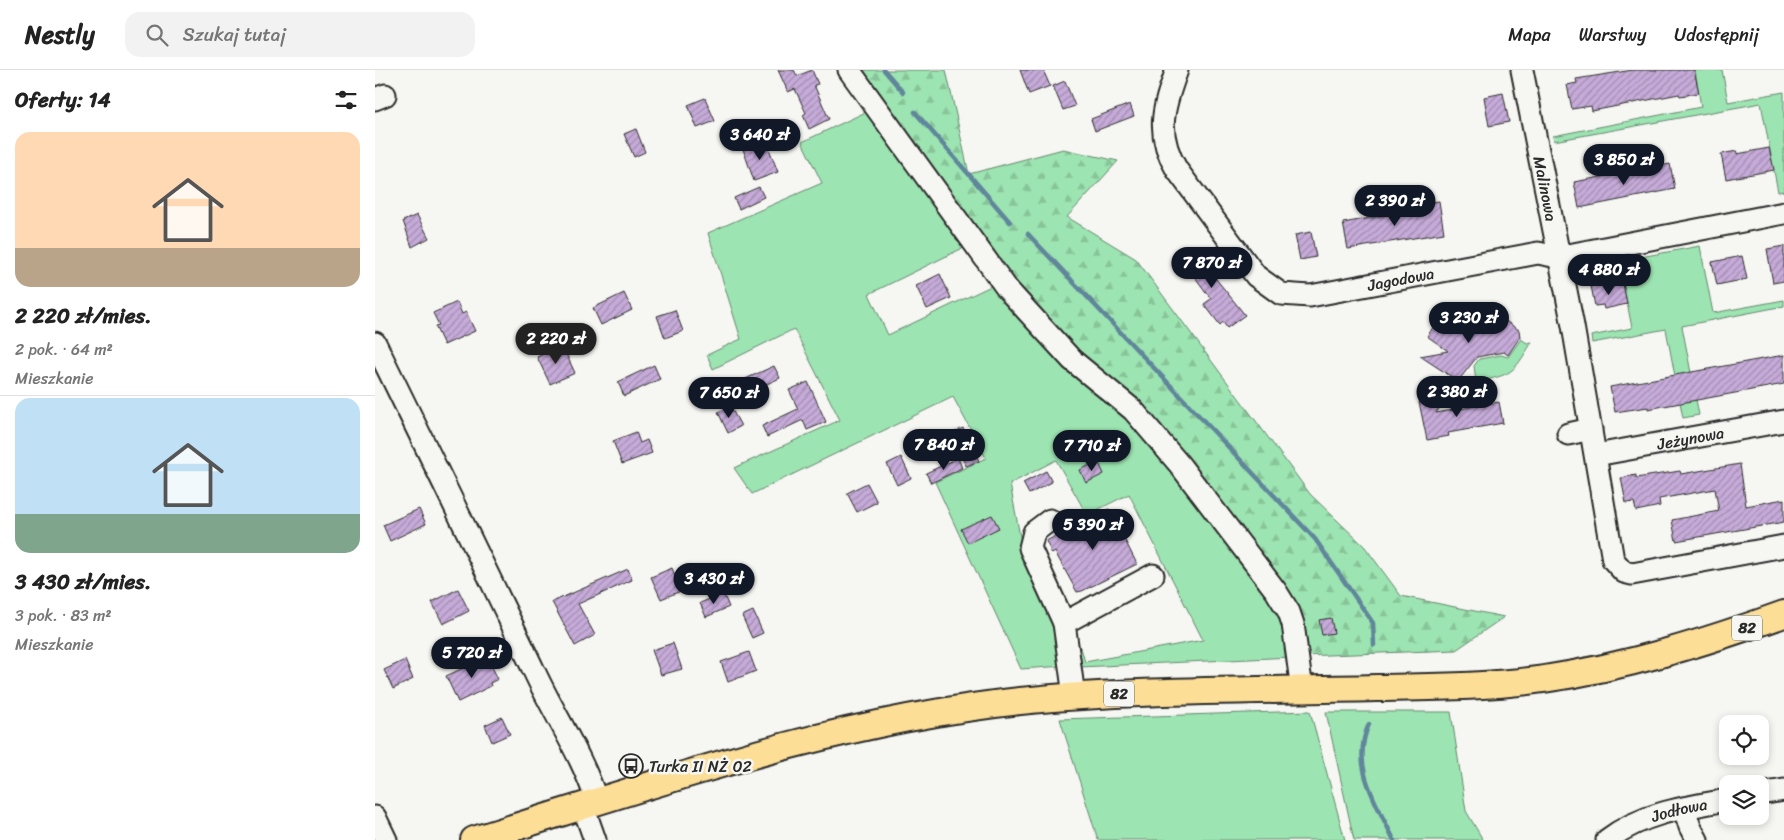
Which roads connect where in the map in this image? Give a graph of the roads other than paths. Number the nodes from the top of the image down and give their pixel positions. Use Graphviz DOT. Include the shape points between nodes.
graph roads {
  1 [pos="849,70"];
  2 [pos="1177,70"];
  3 [pos="1522,70"];
  4 [pos="1784,213"];
  5 [pos="1558,257"];
  6 [pos="375,343"];
  7 [pos="1784,420"];
  8 [pos="1591,428"];
  9 [pos="1568,434"];
  10 [pos="1596,456"];
  11 [pos="1050,520"];
  12 [pos="1784,546"];
  13 [pos="1153,575"];
  14 [pos="1784,614"];
  15 [pos="1063,624"];
  16 [pos="1784,630"];
  17 [pos="1709,641"];
  18 [pos="1302,690"];
  19 [pos="1074,696"];
  20 [pos="1784,790"];
  21 [pos="1769,792"];
  22 [pos="1719,801"];
  23 [pos="590,804"];
  24 [pos="1684,808"];
  25 [pos="375,817"];
  26 [pos="386,840"];
  27 [pos="474,840"];
  28 [pos="595,840"];
  29 [pos="1607,840"];
  30 [pos="1697,840"];
  1 -- 18 [label="street" via="1008,290 1072,360 1133,410 1179,464 1276,591 1293,624"];
  2 -- 5 [label="street, Jagodowa" via="1165,102 1163,136 1167,153 1256,276 1281,294 1310,296 1537,253"];
  3 -- 5 [label="street, Malinowa"];
  4 -- 5 [label="street, Jagodowa"];
  5 -- 8 [label="street, Malinowa"];
  6 -- 23 [label="street" via="545,695 588,776"];
  7 -- 10 [label="street, Jeżynowa"];
  8 -- 9 [label="street"];
  8 -- 10 [label="street, Malinowa"];
  10 -- 12 [label="street, Malinowa" via="1613,560 1624,572 1632,574"];
  11 -- 15 [label="street" via="1034,532 1030,548"];
  13 -- 15 [label="street"];
  14 -- 17 [label="main road, 82"];
  15 -- 19 [label="street"];
  16 -- 17 [label="main road, 82"];
  17 -- 18 [label="main road, 82" via="1602,669 1542,679"];
  18 -- 19 [label="main road, 82"];
  19 -- 23 [label="main road, 82" via="989,705 853,729 763,752"];
  20 -- 21 [label="street"];
  22 -- 24 [label="street, Jodłowa"];
  23 -- 27 [label="main road, 82"];
  23 -- 28 [label="street"];
  24 -- 29 [label="street, Jodłowa" via="1645,819"];
  24 -- 30 [label="street"];
  25 -- 26 [label="street"];
}
